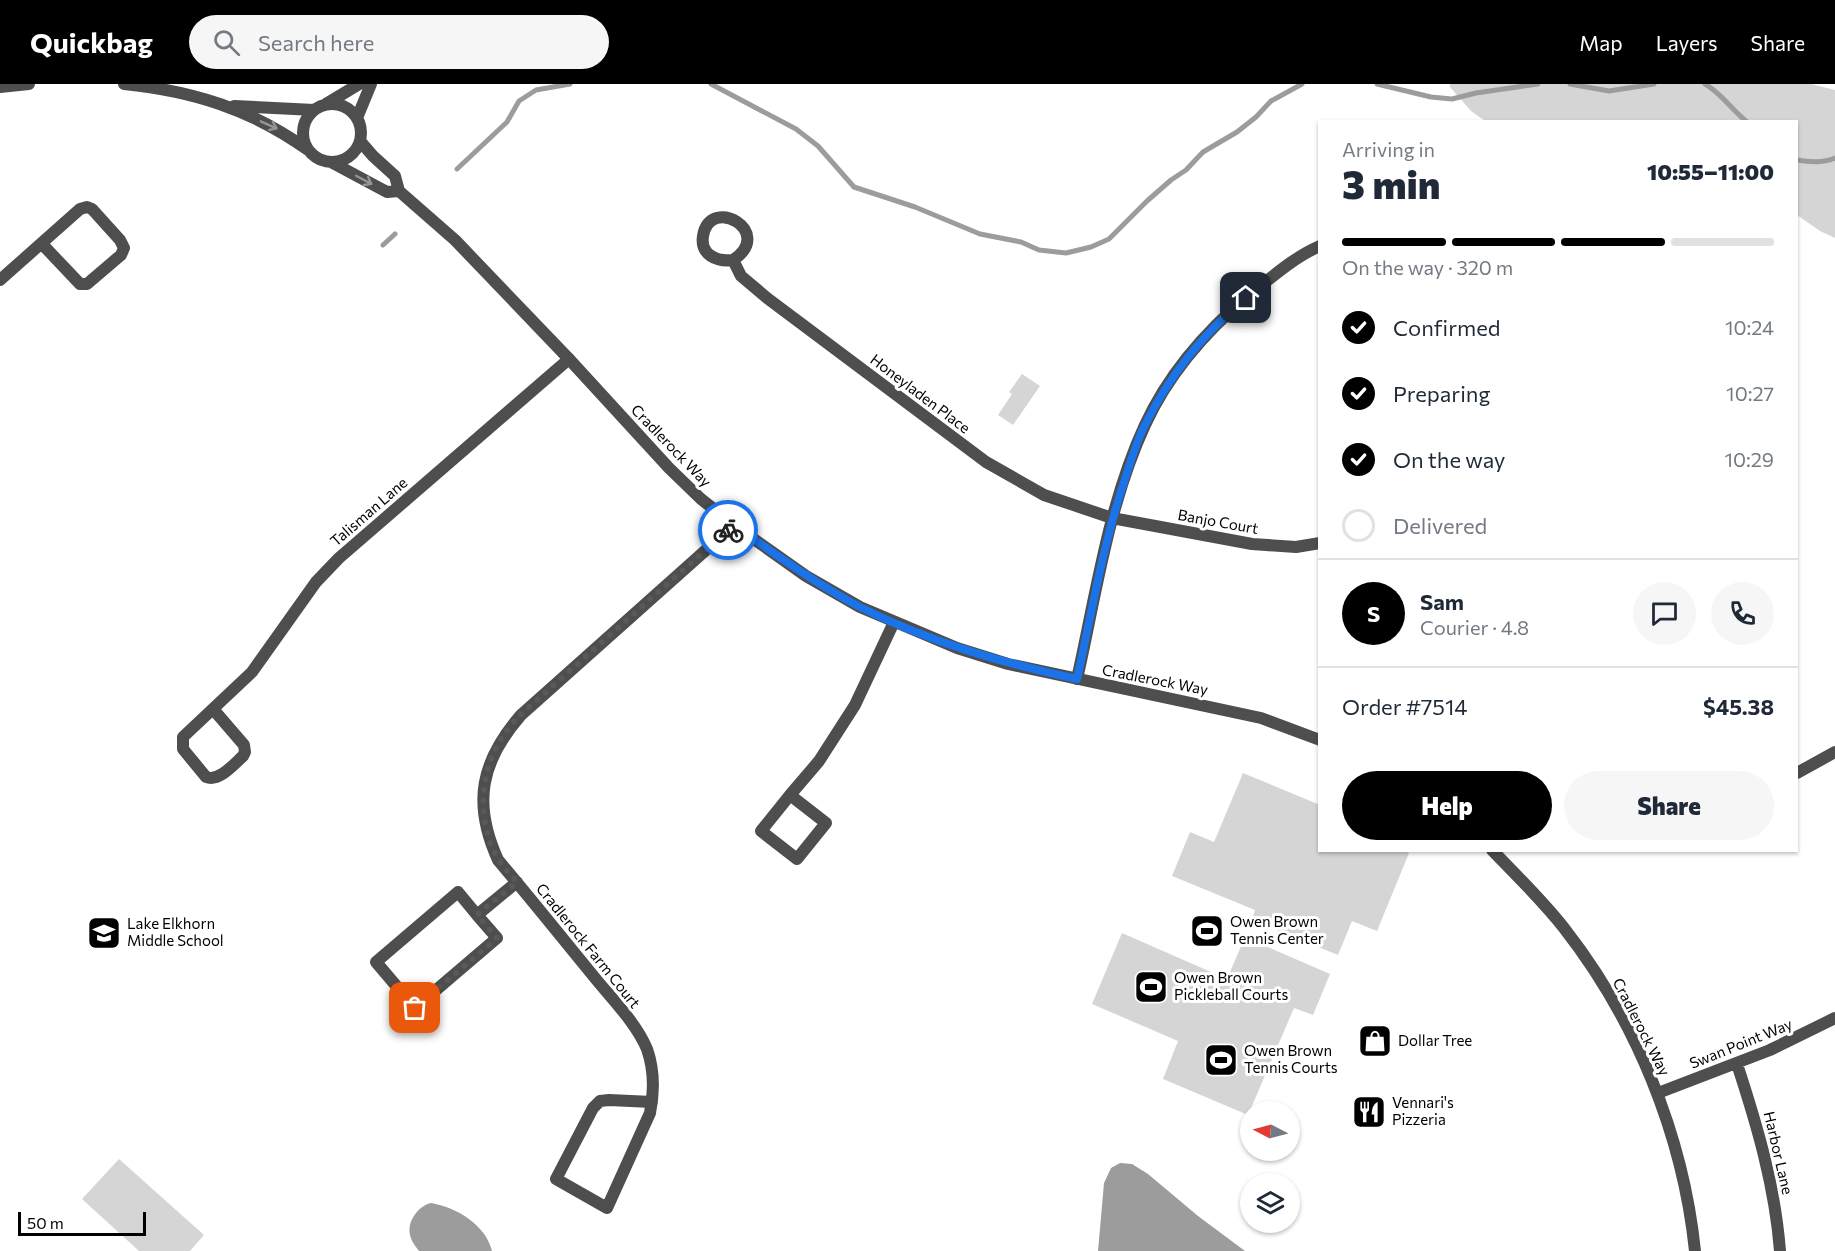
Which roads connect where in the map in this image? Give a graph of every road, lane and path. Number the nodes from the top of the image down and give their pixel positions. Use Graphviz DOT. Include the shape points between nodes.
graph roads {
  1 [pos="30,84"];
  2 [pos="124,84"];
  3 [pos="359,84"];
  4 [pos="371,84"];
  5 [pos="0,87"];
  6 [pos="227,106"];
  7 [pos="320,107"];
  8 [pos="357,118"];
  9 [pos="360,141"];
  10 [pos="308,150"];
  11 [pos="331,162"];
  12 [pos="399,191"];
  13 [pos="42,244"];
  14 [pos="1318,247"];
  15 [pos="733,260"];
  16 [pos="0,280"];
  17 [pos="569,359"];
  18 [pos="1112,518"];
  19 [pos="734,525"];
  20 [pos="1318,543"];
  21 [pos="894,622"];
  22 [pos="1077,679"];
  23 [pos="213,709"];
  24 [pos="1318,739"];
  25 [pos="1835,752"];
  26 [pos="1798,772"];
  27 [pos="790,795"];
  28 [pos="1494,852"];
  29 [pos="517,882"];
  30 [pos="477,915"];
  31 [pos="1835,1018"];
  32 [pos="1737,1064"];
  33 [pos="1658,1093"];
  34 [pos="652,1102"];
  35 [pos="1695,1251"];
  36 [pos="1780,1251"];
  1 -- 5 [label="street"];
  2 -- 6 [label="street" via="187,93"];
  3 -- 7 [label="street"];
  4 -- 8 [label="street"];
  6 -- 7 [label="street"];
  6 -- 10 [label="street, one-way" via="280,130"];
  7 -- 8 [label="street" via="344,106"];
  7 -- 10 [label="street" via="307,118 303,129"];
  8 -- 9 [label="street"];
  9 -- 11 [label="street" via="349,157"];
  9 -- 12 [label="street, Cradlerock Way" via="394,176"];
  10 -- 11 [label="street" via="322,161"];
  11 -- 12 [label="street, Cradlerock Way, one-way" via="387,192"];
  12 -- 17 [label="street, Cradlerock Way" via="456,240"];
  13 -- 13 [label="street" via="80,284 87,284 121,255 123,248 120,240 87,207"];
  13 -- 16 [label="street"];
  14 -- 18 [label="street" via="1296,259 1233,309 1189,355 1145,424"];
  15 -- 18 [label="street, Honeyladen Place" via="752,287 986,462 1044,495"];
  17 -- 19 [label="street, Cradlerock Way" via="669,468"];
  17 -- 23 [label="street, Talisman Lane" via="339,558 316,582 252,672"];
  18 -- 20 [label="street, Banjo Court" via="1252,544 1296,547"];
  18 -- 22 [label="street"];
  19 -- 21 [label="street, Cradlerock Way" via="807,576"];
  19 -- 29 [label="street, Cradlerock Farm Court" via="505,732 488,769 483,805 498,860"];
  21 -- 22 [label="street, Cradlerock Way" via="998,661"];
  21 -- 27 [label="street" via="855,705 819,761"];
  22 -- 24 [label="street, Cradlerock Way" via="1261,718"];
  23 -- 23 [label="street, Talisman Lane" via="183,737 182,743 210,779 245,752 244,745"];
  25 -- 26 [label="street"];
  27 -- 27 [label="street" via="826,824 797,860 761,831"];
  28 -- 33 [label="street, Cradlerock Way" via="1564,928 1591,966 1633,1038"];
  29 -- 30 [label="street"];
  29 -- 34 [label="street, Cradlerock Farm Court" via="637,1032 650,1060"];
  30 -- 30 [label="street" via="497,938 415,1008 376,962 458,892"];
  31 -- 32 [label="street, Swan Point Way"];
  32 -- 33 [label="street, Swan Point Way"];
  32 -- 36 [label="street, Harbor Lane" via="1772,1187"];
  33 -- 35 [label="street, Cradlerock Way" via="1685,1183"];
  34 -- 34 [label="street, Cradlerock Farm Court" via="607,1208 556,1179 600,1101"];
}
